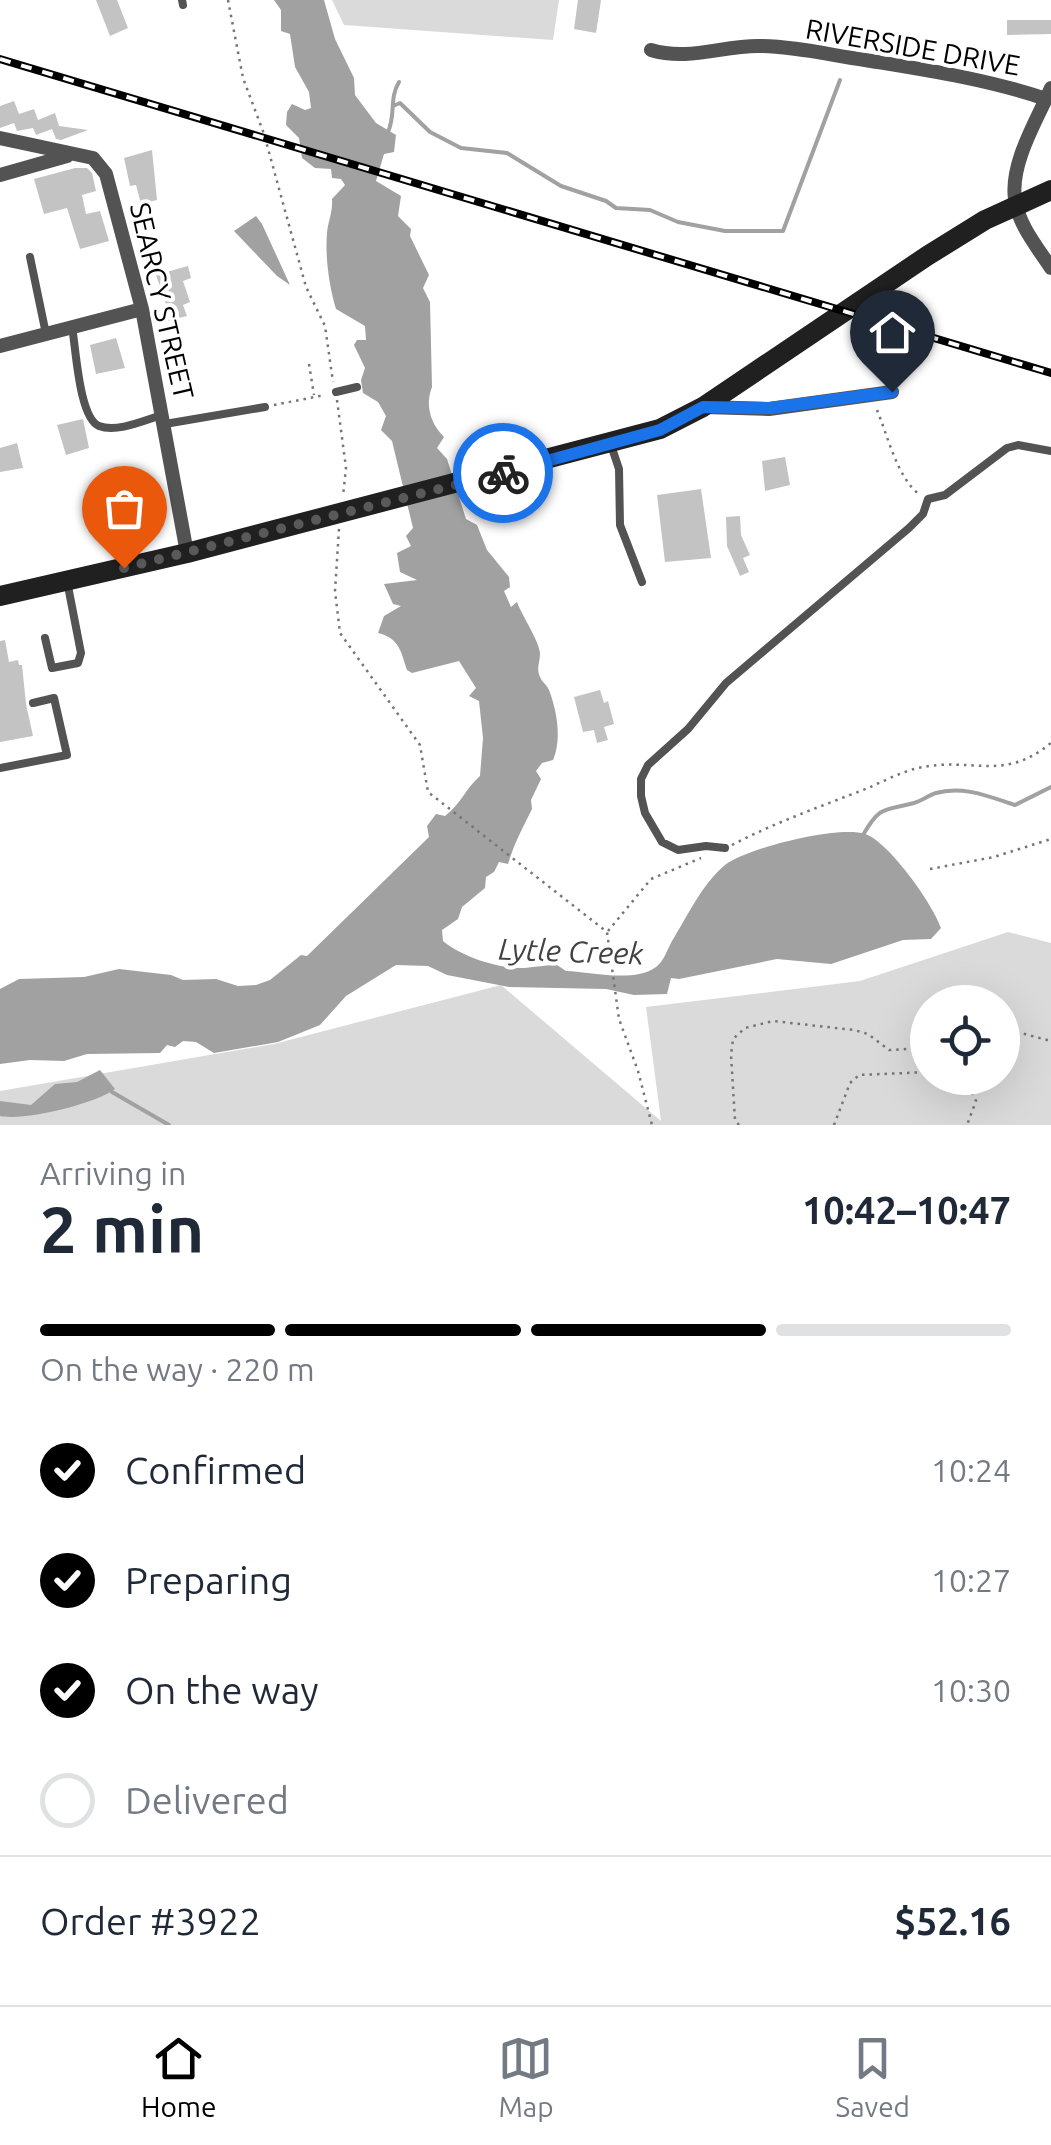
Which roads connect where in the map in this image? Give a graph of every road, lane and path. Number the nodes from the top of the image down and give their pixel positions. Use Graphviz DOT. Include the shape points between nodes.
graph roads {
  1 [pos="228,0"];
  2 [pos="651,50"];
  3 [pos="1049,93"];
  4 [pos="0,138"];
  5 [pos="70,155"];
  6 [pos="0,175"];
  7 [pos="1051,190"];
  8 [pos="30,257"];
  9 [pos="1051,268"];
  10 [pos="142,309"];
  11 [pos="72,327"];
  12 [pos="46,334"];
  13 [pos="0,346"];
  14 [pos="309,364"];
  15 [pos="357,387"];
  16 [pos="336,392"];
  17 [pos="892,392"];
  18 [pos="871,394"];
  19 [pos="315,396"];
  20 [pos="265,407"];
  21 [pos="703,407"];
  22 [pos="165,420"];
  23 [pos="610,444"];
  24 [pos="1051,452"];
  25 [pos="911,489"];
  26 [pos="342,507"];
  27 [pos="340,526"];
  28 [pos="187,553"];
  29 [pos="67,581"];
  30 [pos="642,582"];
  31 [pos="0,596"];
  32 [pos="45,638"];
  33 [pos="33,703"];
  34 [pos="1051,743"];
  35 [pos="0,768"];
  36 [pos="1051,839"];
  37 [pos="725,848"];
  38 [pos="930,869"];
  39 [pos="607,932"];
  40 [pos="1020,1033"];
  41 [pos="1051,1041"];
  42 [pos="910,1049"];
  43 [pos="910,1073"];
  44 [pos="973,1095"];
  45 [pos="652,1125"];
  46 [pos="739,1125"];
  47 [pos="834,1125"];
  48 [pos="967,1125"];
  1 -- 16 [label="path" via="243,78 306,287 325,326"];
  2 -- 3 [label="street, RIVERSIDE DRIVE" via="698,54 756,46"];
  3 -- 9 [label="street" via="1018,165 1014,198"];
  4 -- 5 [label="street, SEARCY STREET"];
  5 -- 6 [label="street"];
  5 -- 10 [label="street, SEARCY STREET" via="93,158 106,174"];
  7 -- 21 [label="main road" via="985,220"];
  8 -- 12 [label="lane"];
  10 -- 11 [label="street"];
  10 -- 22 [label="street, SEARCY STREET"];
  11 -- 12 [label="street"];
  11 -- 22 [label="lane" via="90,418 100,427"];
  12 -- 13 [label="street"];
  14 -- 19 [label="path"];
  15 -- 16 [label="lane"];
  16 -- 19 [label="path"];
  16 -- 26 [label="path" via="346,468"];
  17 -- 18 [label="street"];
  18 -- 21 [label="street" via="770,408"];
  18 -- 25 [label="path"];
  19 -- 20 [label="path"];
  20 -- 22 [label="lane"];
  21 -- 23 [label="main road" via="660,430"];
  22 -- 28 [label="street, SEARCY STREET"];
  23 -- 28 [label="main road"];
  23 -- 30 [label="lane" via="619,469 620,524"];
  24 -- 37 [label="lane" via="1007,448 946,495 928,499 909,528 726,683 648,765 641,796 662,842 678,850"];
  27 -- 39 [label="path" via="340,634 420,744 428,792"];
  28 -- 29 [label="main road"];
  29 -- 31 [label="main road"];
  29 -- 32 [label="lane" via="78,663 52,668"];
  33 -- 35 [label="lane" via="54,698 66,755"];
  34 -- 37 [label="path" via="1017,764 996,768 915,768"];
  36 -- 38 [label="path"];
  37 -- 39 [label="path" via="651,879"];
  39 -- 45 [label="path" via="619,1020"];
  40 -- 41 [label="path"];
  42 -- 46 [label="path" via="889,1050 868,1034 794,1022 745,1028 733,1038 731,1056"];
  43 -- 47 [label="path" via="859,1075"];
  44 -- 48 [label="path"];
}
